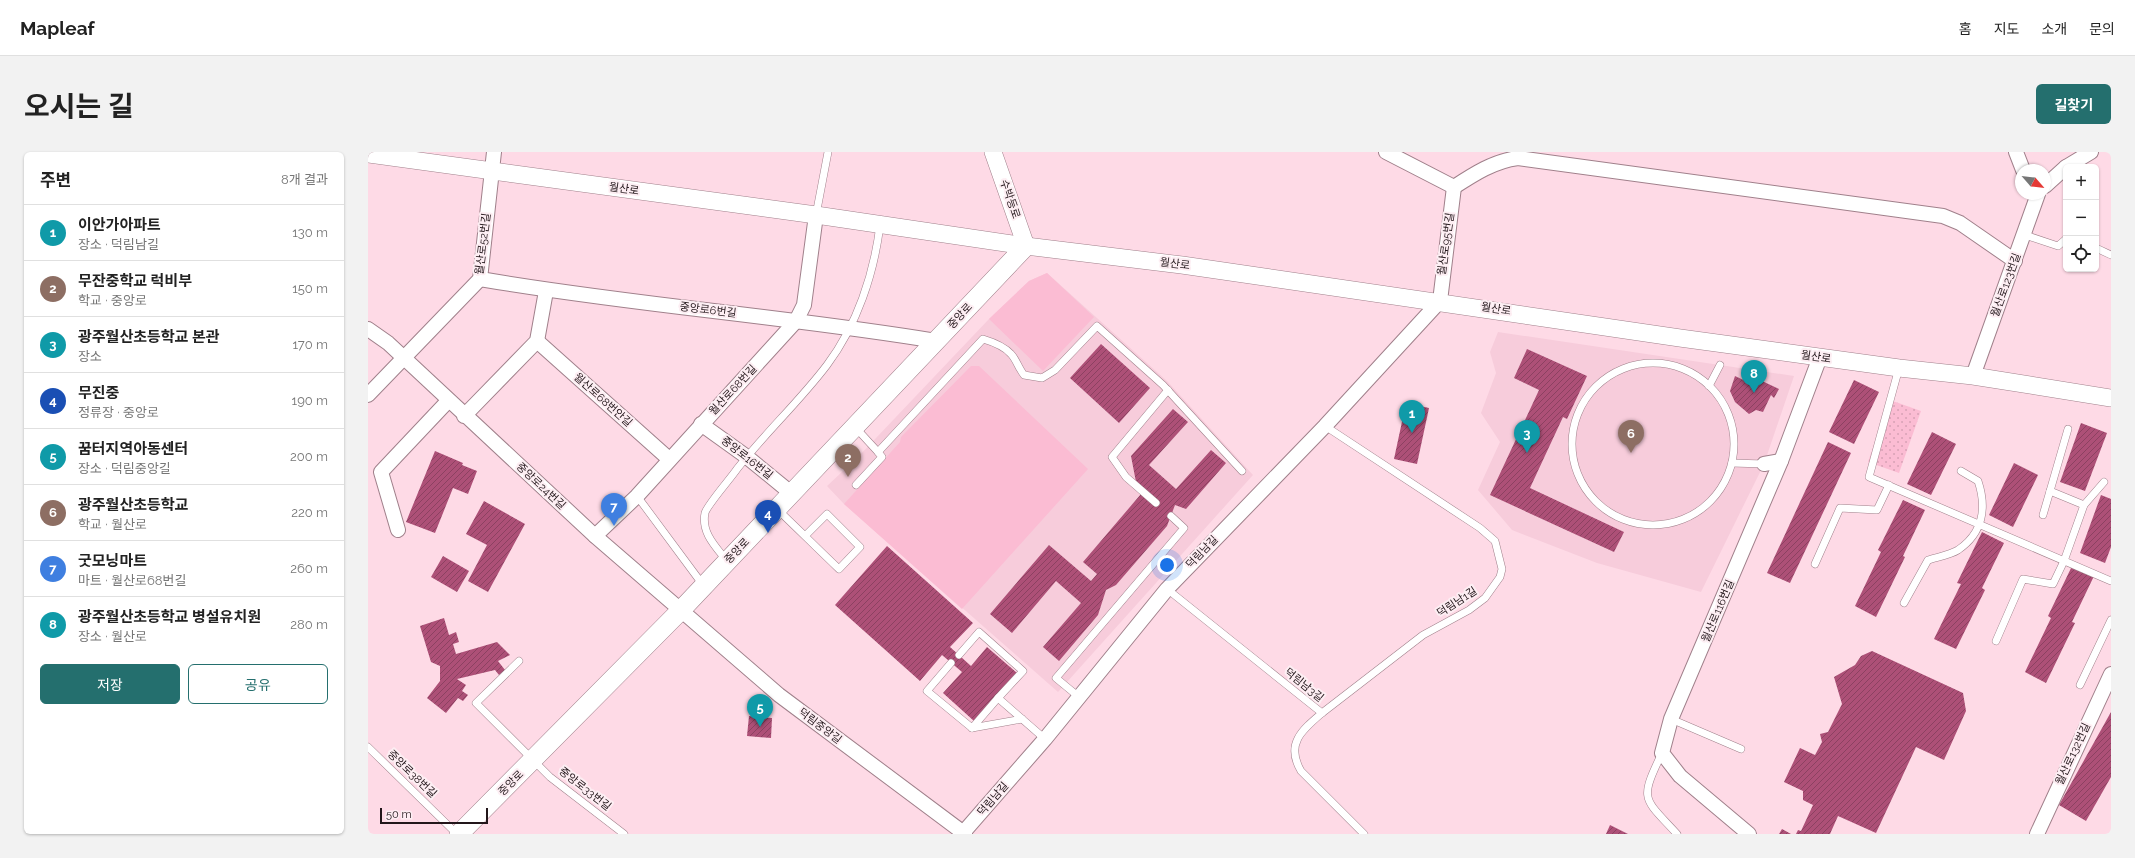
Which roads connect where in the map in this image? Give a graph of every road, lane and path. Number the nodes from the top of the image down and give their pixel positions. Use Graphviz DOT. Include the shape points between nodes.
graph roads {
  1 [pos="494,152"];
  2 [pos="828,152"];
  3 [pos="993,152"];
  4 [pos="1386,152"];
  5 [pos="2016,152"];
  6 [pos="2090,152"];
  7 [pos="368,154"];
  8 [pos="2021,164"];
  9 [pos="2071,164"];
  10 [pos="2063,170"];
  11 [pos="492,172"];
  12 [pos="2051,181"];
  13 [pos="1454,187"];
  14 [pos="2036,200"];
  15 [pos="816,215"];
  16 [pos="880,225"];
  17 [pos="2024,235"];
  18 [pos="2063,242"];
  19 [pos="1026,246"];
  20 [pos="2099,249"];
  21 [pos="2111,255"];
  22 [pos="2015,261"];
  23 [pos="480,279"];
  24 [pos="546,291"];
  25 [pos="1440,301"];
  26 [pos="796,321"];
  27 [pos="850,327"];
  28 [pos="368,329"];
  29 [pos="537,341"];
  30 [pos="936,341"];
  31 [pos="1820,357"];
  32 [pos="404,358"];
  33 [pos="1720,365"];
  34 [pos="1899,368"];
  35 [pos="1973,376"];
  36 [pos="1710,386"];
  37 [pos="1168,390"];
  38 [pos="368,395"];
  39 [pos="2111,398"];
  40 [pos="448,401"];
  41 [pos="464,416"];
  42 [pos="701,424"];
  43 [pos="855,426"];
  44 [pos="1325,426"];
  45 [pos="2068,429"];
  46 [pos="878,452"];
  47 [pos="747,457"];
  48 [pos="669,459"];
  49 [pos="1781,461"];
  50 [pos="1732,463"];
  51 [pos="1764,464"];
  52 [pos="1242,471"];
  53 [pos="1961,471"];
  54 [pos="2104,482"];
  55 [pos="856,485"];
  56 [pos="1889,485"];
  57 [pos="2050,491"];
  58 [pos="791,493"];
  59 [pos="637,496"];
  60 [pos="1156,503"];
  61 [pos="2084,505"];
  62 [pos="777,509"];
  63 [pos="2043,515"];
  64 [pos="1171,516"];
  65 [pos="1980,525"];
  66 [pos="398,530"];
  67 [pos="596,536"];
  68 [pos="805,536"];
  69 [pos="727,561"];
  70 [pos="2064,561"];
  71 [pos="1815,564"];
  72 [pos="2111,582"];
  73 [pos="704,586"];
  74 [pos="1167,589"];
  75 [pos="1904,603"];
  76 [pos="682,609"];
  77 [pos="2111,620"];
  78 [pos="1996,641"];
  79 [pos="959,655"];
  80 [pos="519,661"];
  81 [pos="952,663"];
  82 [pos="2111,674"];
  83 [pos="2080,685"];
  84 [pos="998,698"];
  85 [pos="1079,698"];
  86 [pos="1322,713"];
  87 [pos="1022,719"];
  88 [pos="1671,719"];
  89 [pos="972,728"];
  90 [pos="1046,740"];
  91 [pos="368,747"];
  92 [pos="1741,748"];
  93 [pos="1662,753"];
  94 [pos="534,761"];
  95 [pos="458,834"];
  96 [pos="624,834"];
  97 [pos="963,834"];
  98 [pos="1364,834"];
  99 [pos="1677,834"];
  100 [pos="1749,834"];
  101 [pos="2037,834"];
  1 -- 11 [label="street, 월산로52번길"];
  2 -- 15 [label="lane"];
  3 -- 19 [label="street, 수박등로"];
  4 -- 13 [label="street"];
  5 -- 8 [label="street"];
  6 -- 9 [label="street"];
  7 -- 11 [label="street, 월산로"];
  10 -- 12 [label="street"];
  11 -- 15 [label="street, 월산로"];
  11 -- 23 [label="street, 월산로52번길"];
  13 -- 22 [label="street" via="1485,168 1504,160 1518,158 1943,216 1960,223"];
  13 -- 25 [label="street, 월산로95번길"];
  14 -- 17 [label="street, 월산로123번길"];
  15 -- 16 [label="street, 월산로"];
  15 -- 26 [label="street, 월산로68번길" via="804,305"];
  16 -- 19 [label="street, 월산로"];
  16 -- 27 [label="lane" via="876,256"];
  17 -- 18 [label="lane" via="2058,246"];
  17 -- 22 [label="street, 월산로123번길"];
  19 -- 25 [label="street, 월산로"];
  19 -- 30 [label="main road, 중앙로"];
  20 -- 21 [label="lane"];
  22 -- 35 [label="street, 월산로123번길"];
  23 -- 24 [label="street, 중앙로6번길"];
  23 -- 32 [label="street, 월산로52번길"];
  24 -- 26 [label="street, 중앙로6번길"];
  24 -- 29 [label="street"];
  25 -- 31 [label="street, 월산로"];
  25 -- 44 [label="street, 덕림남길"];
  26 -- 27 [label="street, 중앙로6번길"];
  26 -- 42 [label="street, 월산로68번길"];
  27 -- 30 [label="street, 중앙로6번길"];
  27 -- 47 [label="lane" via="827,365"];
  28 -- 32 [label="street, 중앙로24번길"];
  29 -- 41 [label="street"];
  29 -- 48 [label="street, 월산로68번안길"];
  30 -- 43 [label="main road, 중앙로"];
  31 -- 34 [label="street, 월산로"];
  31 -- 49 [label="street, 월산로116번길"];
  32 -- 38 [label="street, 월산로52번길"];
  32 -- 40 [label="street, 중앙로24번길"];
  33 -- 36 [label="lane"];
  34 -- 35 [label="street, 월산로"];
  34 -- 56 [label="lane" via="1869,477"];
  35 -- 39 [label="street, 월산로"];
  36 -- 50 [label="lane" via="1728,411 1734,437"];
  36 -- 50 [label="lane" via="1693,373 1668,364 1642,363 1617,371 1595,386 1580,407 1572,434 1573,461 1583,487 1601,508 1625,521 1652,526 1679,522 1703,509 1722,488"];
  37 -- 46 [label="lane" via="1097,326 1055,370 1042,378 1024,375 1011,354 996,343 983,339"];
  37 -- 52 [label="lane"];
  37 -- 60 [label="lane" via="1112,457 1126,477"];
  40 -- 41 [label="street, 중앙로24번길"];
  40 -- 66 [label="street" via="381,472"];
  41 -- 67 [label="street, 중앙로24번길"];
  42 -- 47 [label="street, 중앙로16번길"];
  42 -- 48 [label="street, 월산로68번길"];
  43 -- 46 [label="lane"];
  43 -- 58 [label="main road, 중앙로"];
  44 -- 74 [label="street, 덕림남길"];
  44 -- 86 [label="lane, 덕림남1길" via="1480,528 1495,541 1502,569 1500,577 1485,598 1469,610 1423,635"];
  45 -- 57 [label="lane"];
  46 -- 55 [label="lane" via="882,457"];
  47 -- 58 [label="street, 중앙로16번길"];
  47 -- 69 [label="lane" via="705,512 704,527 710,540"];
  48 -- 59 [label="street, 월산로68번길"];
  49 -- 51 [label="street"];
  49 -- 88 [label="street, 월산로116번길"];
  50 -- 51 [label="lane"];
  53 -- 65 [label="lane" via="1978,481 1983,497"];
  54 -- 61 [label="lane"];
  56 -- 65 [label="lane"];
  56 -- 71 [label="lane" via="1877,510 1840,508"];
  57 -- 61 [label="lane"];
  57 -- 63 [label="lane"];
  58 -- 62 [label="main road, 중앙로"];
  59 -- 67 [label="street, 월산로68번길"];
  59 -- 73 [label="lane"];
  61 -- 70 [label="lane"];
  62 -- 68 [label="lane"];
  62 -- 69 [label="main road, 중앙로"];
  64 -- 85 [label="lane" via="1184,528 1056,678"];
  65 -- 70 [label="lane"];
  65 -- 75 [label="lane" via="1957,551 1928,560"];
  67 -- 76 [label="street, 중앙로24번길"];
  68 -- 68 [label="lane" via="839,569 860,547 827,514"];
  69 -- 73 [label="main road, 중앙로"];
  70 -- 72 [label="lane"];
  70 -- 78 [label="lane" via="2053,584 2023,580"];
  73 -- 76 [label="main road, 중앙로"];
  74 -- 85 [label="street, 덕림남길"];
  74 -- 86 [label="lane, 덕림남3길"];
  76 -- 94 [label="main road, 중앙로"];
  76 -- 97 [label="street, 덕림중앙길" via="779,695"];
  77 -- 83 [label="lane"];
  79 -- 84 [label="lane" via="979,632 1022,670"];
  80 -- 94 [label="lane, 중앙로33번길" via="476,703"];
  81 -- 89 [label="lane" via="927,690"];
  82 -- 101 [label="street, 월산로132번길"];
  84 -- 87 [label="lane"];
  84 -- 89 [label="lane"];
  85 -- 90 [label="street, 덕림남길"];
  86 -- 98 [label="lane, 덕림남3길" via="1300,734 1294,750 1296,762 1301,771"];
  87 -- 89 [label="lane"];
  87 -- 90 [label="lane"];
  88 -- 92 [label="lane"];
  88 -- 93 [label="street, 월산로116번길"];
  90 -- 97 [label="street, 덕림남길"];
  91 -- 95 [label="lane, 중앙로38번길"];
  93 -- 99 [label="lane" via="1647,785 1646,794 1650,804"];
  93 -- 100 [label="street" via="1680,776"];
  94 -- 95 [label="main road, 중앙로"];
  94 -- 96 [label="lane, 중앙로33번길"];
}
